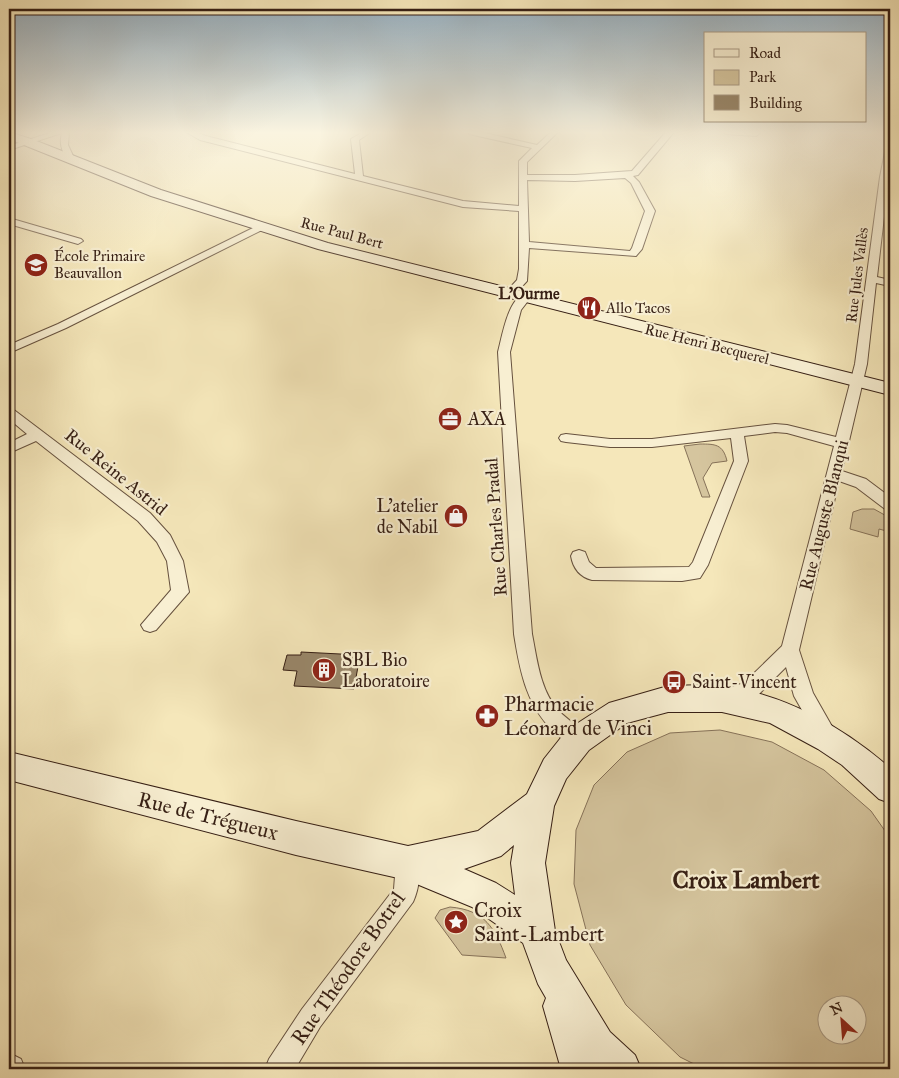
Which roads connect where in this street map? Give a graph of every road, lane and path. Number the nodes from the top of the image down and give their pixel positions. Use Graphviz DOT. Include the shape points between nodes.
graph roads {
  1 [pos="128,182"];
  2 [pos="375,182"];
  3 [pos="523,182"];
  4 [pos="635,182"];
  5 [pos="887,182"];
  6 [pos="524,209"];
  7 [pos="9,221"];
  8 [pos="261,227"];
  9 [pos="78,241"];
  10 [pos="524,245"];
  11 [pos="872,279"];
  12 [pos="890,283"];
  13 [pos="517,295"];
  14 [pos="9,349"];
  15 [pos="857,380"];
  16 [pos="890,389"];
  17 [pos="9,413"];
  18 [pos="737,433"];
  19 [pos="38,434"];
  20 [pos="566,438"];
  21 [pos="841,444"];
  22 [pos="9,449"];
  23 [pos="834,474"];
  24 [pos="890,505"];
  25 [pos="579,556"];
  26 [pos="150,625"];
  27 [pos="790,650"];
  28 [pos="722,699"];
  29 [pos="830,739"];
  30 [pos="578,740"];
  31 [pos="9,766"];
  32 [pos="890,788"];
  33 [pos="538,805"];
  34 [pos="408,864"];
  35 [pos="537,931"];
  36 [pos="551,971"];
  37 [pos="278,1069"];
  38 [pos="581,1069"];
  39 [pos="620,1069"];
  1 -- 8 [label="main road, Rue Paul Bert"];
  2 -- 6 [label="street" via="463,204"];
  3 -- 6 [label="street, Rue Charles Pradal"];
  4 -- 10 [label="street" via="650,210 637,249 632,254"];
  5 -- 11 [label="street, Rue Jules Vallès"];
  6 -- 10 [label="street, Rue Charles Pradal"];
  7 -- 9 [label="street"];
  8 -- 13 [label="main road, Rue Paul Bert"];
  8 -- 14 [label="street"];
  10 -- 13 [label="street, Rue Charles Pradal" via="524,268"];
  11 -- 12 [label="street"];
  11 -- 15 [label="street, Rue Jules Vallès"];
  13 -- 15 [label="main road, Rue Henri Becquerel"];
  13 -- 30 [label="street, Rue Charles Pradal" via="504,352 524,634 531,678 540,697 550,714"];
  15 -- 16 [label="main road, Rue Henri Becquerel"];
  15 -- 21 [label="street, Rue Auguste Blanqui"];
  17 -- 19 [label="street, Rue Reine Astrid"];
  18 -- 20 [label="street" via="652,443"];
  18 -- 21 [label="street" via="787,429"];
  18 -- 25 [label="street" via="741,461 694,573 592,574 581,565"];
  19 -- 22 [label="street"];
  19 -- 26 [label="street, Rue Reine Astrid" via="144,517 164,539 175,561 180,592"];
  21 -- 23 [label="street, Rue Auguste Blanqui"];
  23 -- 24 [label="street" via="861,483"];
  23 -- 27 [label="street, Rue Auguste Blanqui"];
  27 -- 28 [label="street" via="750,690"];
  27 -- 29 [label="street" via="804,696"];
  28 -- 29 [label="main road" via="776,712"];
  28 -- 30 [label="main road" via="668,698 619,712"];
  29 -- 32 [label="main road"];
  30 -- 33 [label="main road" via="555,769"];
  31 -- 34 [label="main road, Rue de Trégueux"];
  33 -- 34 [label="main road, Rue de Trégueux" via="489,844"];
  33 -- 35 [label="main road" via="528,863"];
  34 -- 35 [label="main road, Rue de Trégueux" via="484,895"];
  34 -- 37 [label="street, Rue Théodore Botrel" via="405,894 311,1018"];
  35 -- 36 [label="main road"];
  36 -- 38 [label="main road"];
  36 -- 39 [label="main road" via="596,1046"];
}
